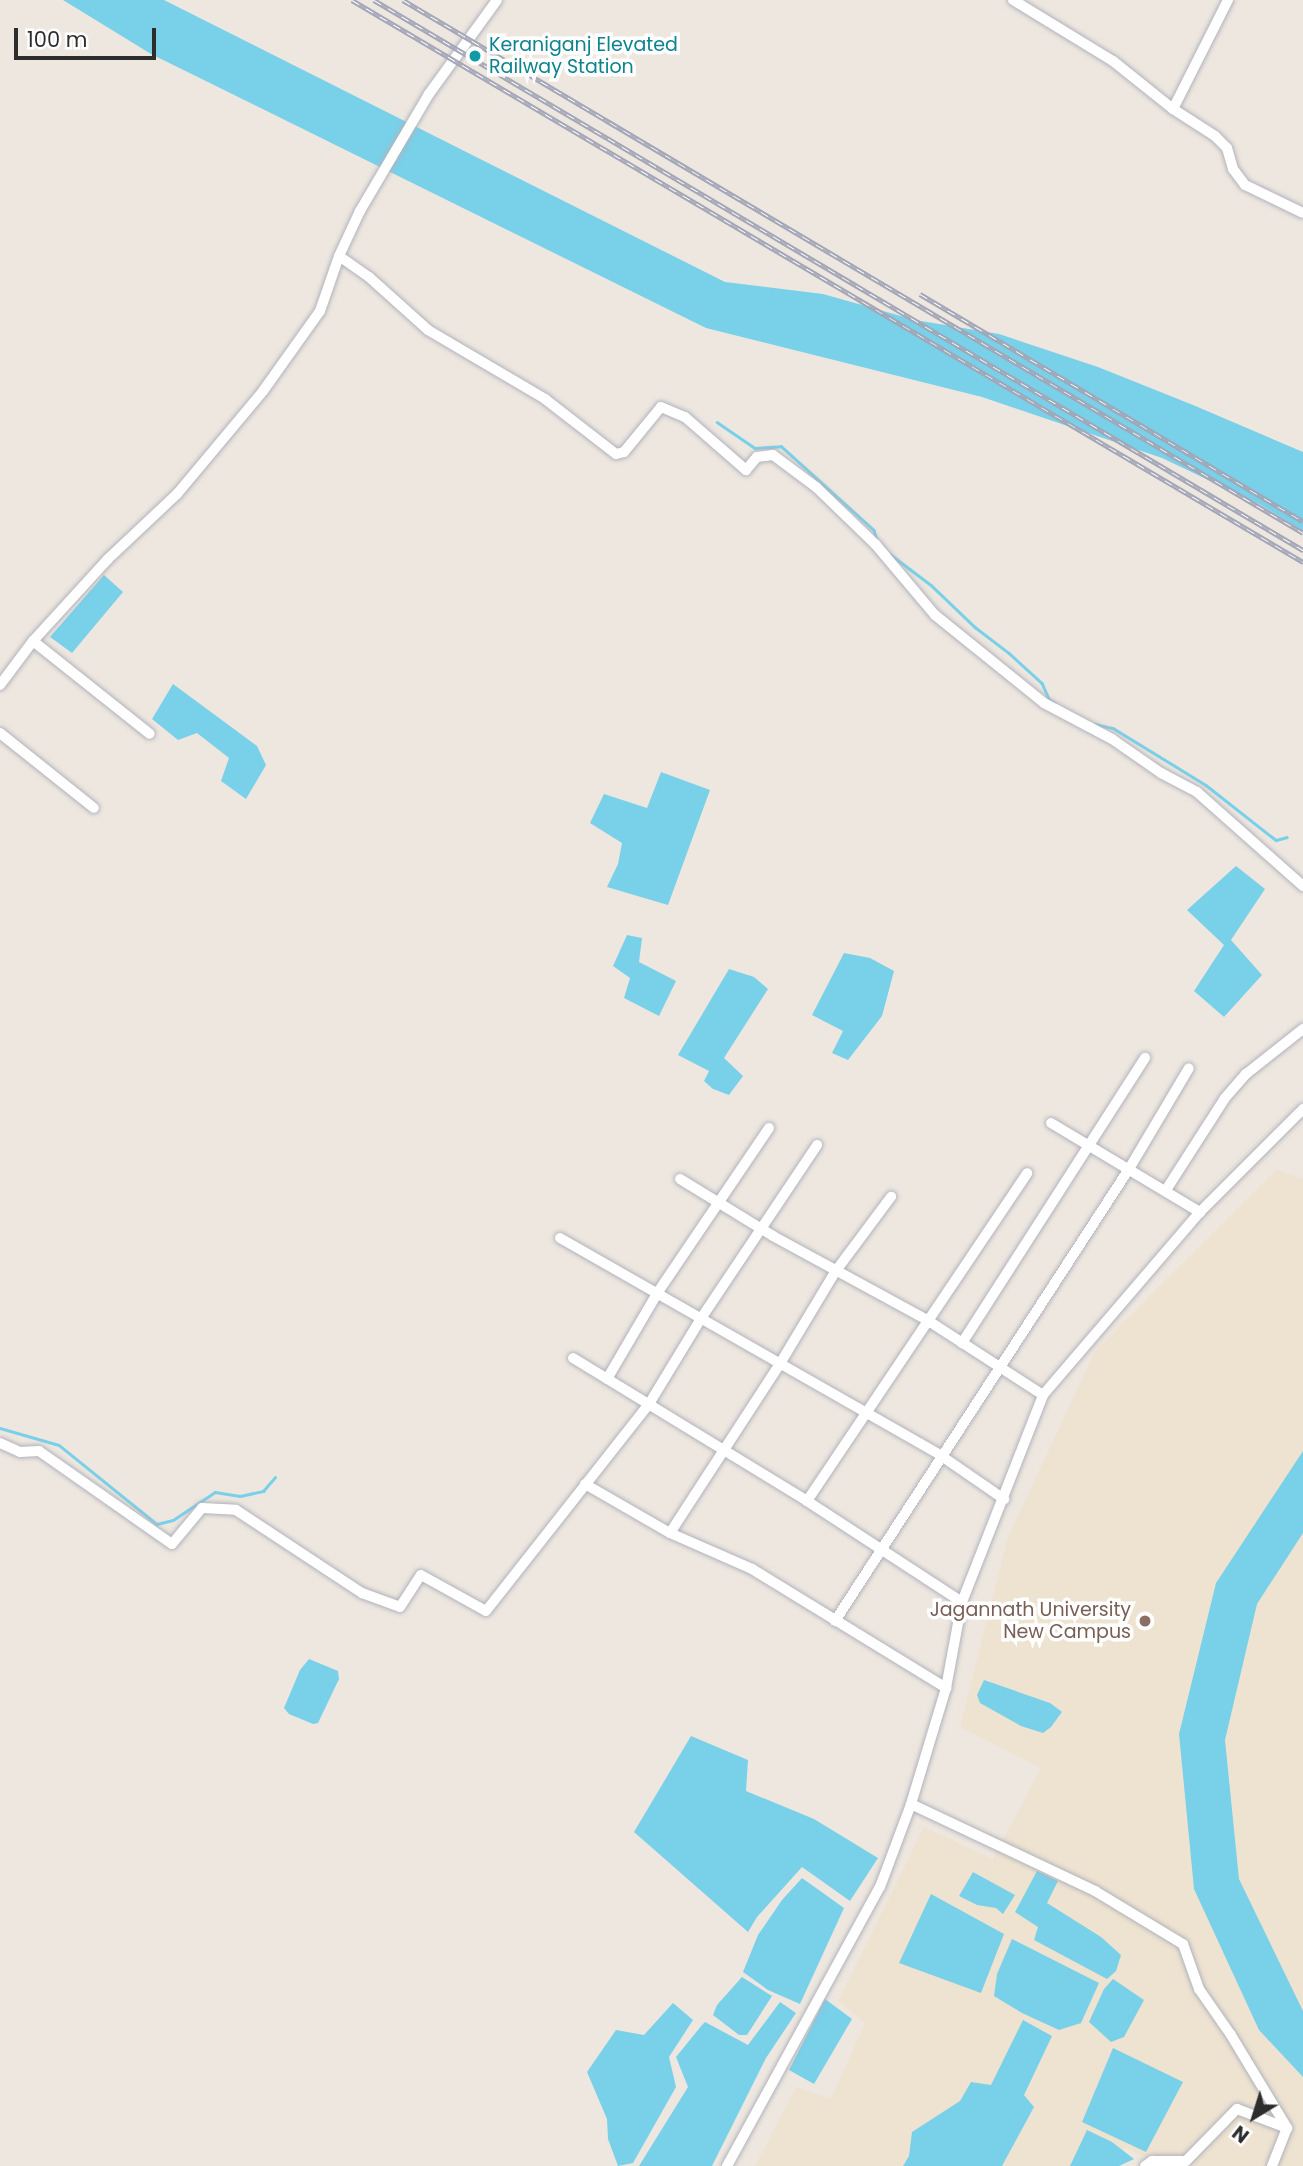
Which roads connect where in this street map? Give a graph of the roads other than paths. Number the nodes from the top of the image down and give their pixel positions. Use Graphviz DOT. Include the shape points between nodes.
graph roads {
  1 [pos="496,0"];
  2 [pos="1013,0"];
  3 [pos="1228,0"];
  4 [pos="1173,109"];
  5 [pos="1303,213"];
  6 [pos="339,256"];
  7 [pos="33,641"];
  8 [pos="0,666"];
  9 [pos="10,673"];
  10 [pos="0,685"];
  11 [pos="0,733"];
  12 [pos="150,734"];
  13 [pos="94,808"];
  14 [pos="1303,886"];
  15 [pos="1303,1029"];
  16 [pos="1144,1058"];
  17 [pos="1189,1068"];
  18 [pos="1303,1110"];
  19 [pos="1051,1123"];
  20 [pos="769,1128"];
  21 [pos="1087,1144"];
  22 [pos="817,1145"];
  23 [pos="1129,1169"];
  24 [pos="1027,1173"];
  25 [pos="680,1179"];
  26 [pos="1166,1190"];
  27 [pos="891,1197"];
  28 [pos="718,1202"];
  29 [pos="1200,1212"];
  30 [pos="761,1229"];
  31 [pos="561,1238"];
  32 [pos="835,1272"];
  33 [pos="658,1292"];
  34 [pos="702,1317"];
  35 [pos="927,1320"];
  36 [pos="962,1343"];
  37 [pos="573,1358"];
  38 [pos="781,1363"];
  39 [pos="1001,1368"];
  40 [pos="607,1379"];
  41 [pos="1043,1395"];
  42 [pos="649,1404"];
  43 [pos="867,1412"];
  44 [pos="0,1443"];
  45 [pos="724,1450"];
  46 [pos="940,1455"];
  47 [pos="585,1484"];
  48 [pos="1004,1499"];
  49 [pos="807,1500"];
  50 [pos="670,1533"];
  51 [pos="878,1550"];
  52 [pos="962,1602"];
  53 [pos="835,1621"];
  54 [pos="946,1688"];
  55 [pos="911,1804"];
  56 [pos="1287,2128"];
  57 [pos="727,2166"];
  58 [pos="1145,2166"];
  59 [pos="1272,2166"];
  1 -- 6 [label="street" via="429,94"];
  2 -- 4 [label="street" via="1112,61"];
  3 -- 4 [label="street"];
  4 -- 5 [label="street" via="1227,148 1233,169 1245,185"];
  6 -- 7 [label="street" via="320,311 263,391 177,494 108,559"];
  6 -- 14 [label="street" via="428,330 545,399 616,454 624,452 661,407 685,417 746,470 757,457 773,454 876,545 935,615 1044,703 1197,792"];
  7 -- 9 [label="street"];
  7 -- 12 [label="street"];
  8 -- 9 [label="street"];
  9 -- 10 [label="street"];
  11 -- 13 [label="street"];
  15 -- 26 [label="street" via="1246,1074 1225,1098"];
  16 -- 21 [label="street"];
  17 -- 23 [label="street"];
  18 -- 29 [label="street"];
  19 -- 21 [label="street"];
  20 -- 28 [label="street"];
  21 -- 23 [label="street"];
  21 -- 36 [label="street"];
  22 -- 30 [label="street"];
  23 -- 26 [label="street"];
  23 -- 39 [label="street"];
  24 -- 35 [label="street"];
  25 -- 28 [label="street"];
  26 -- 29 [label="street"];
  27 -- 32 [label="street"];
  28 -- 30 [label="street"];
  28 -- 33 [label="street"];
  29 -- 41 [label="street"];
  30 -- 32 [label="street"];
  30 -- 34 [label="street"];
  31 -- 33 [label="street"];
  32 -- 35 [label="street"];
  32 -- 38 [label="street"];
  33 -- 34 [label="street"];
  33 -- 40 [label="street"];
  34 -- 38 [label="street"];
  34 -- 42 [label="street"];
  35 -- 36 [label="street"];
  35 -- 43 [label="street"];
  36 -- 39 [label="street"];
  37 -- 40 [label="street"];
  38 -- 43 [label="street"];
  38 -- 45 [label="street"];
  39 -- 41 [label="street"];
  39 -- 46 [label="street"];
  40 -- 42 [label="street"];
  41 -- 48 [label="street"];
  42 -- 45 [label="street"];
  42 -- 47 [label="street"];
  43 -- 46 [label="street"];
  43 -- 49 [label="street"];
  44 -- 47 [label="street" via="20,1452 39,1451 172,1544 202,1508 236,1510 362,1593 400,1607 421,1574 486,1611"];
  45 -- 49 [label="street"];
  45 -- 50 [label="street"];
  46 -- 48 [label="street"];
  46 -- 51 [label="street"];
  47 -- 50 [label="street"];
  48 -- 52 [label="street"];
  49 -- 51 [label="street"];
  50 -- 53 [label="street" via="752,1569"];
  51 -- 52 [label="street"];
  51 -- 53 [label="street"];
  52 -- 54 [label="street"];
  53 -- 54 [label="street"];
  54 -- 55 [label="street"];
  55 -- 56 [label="street" via="1095,1891 1183,1944 1199,1989"];
  55 -- 57 [label="street" via="880,1887"];
  56 -- 58 [label="street" via="1237,2109 1185,2161 1152,2161"];
  56 -- 59 [label="street"];
}
